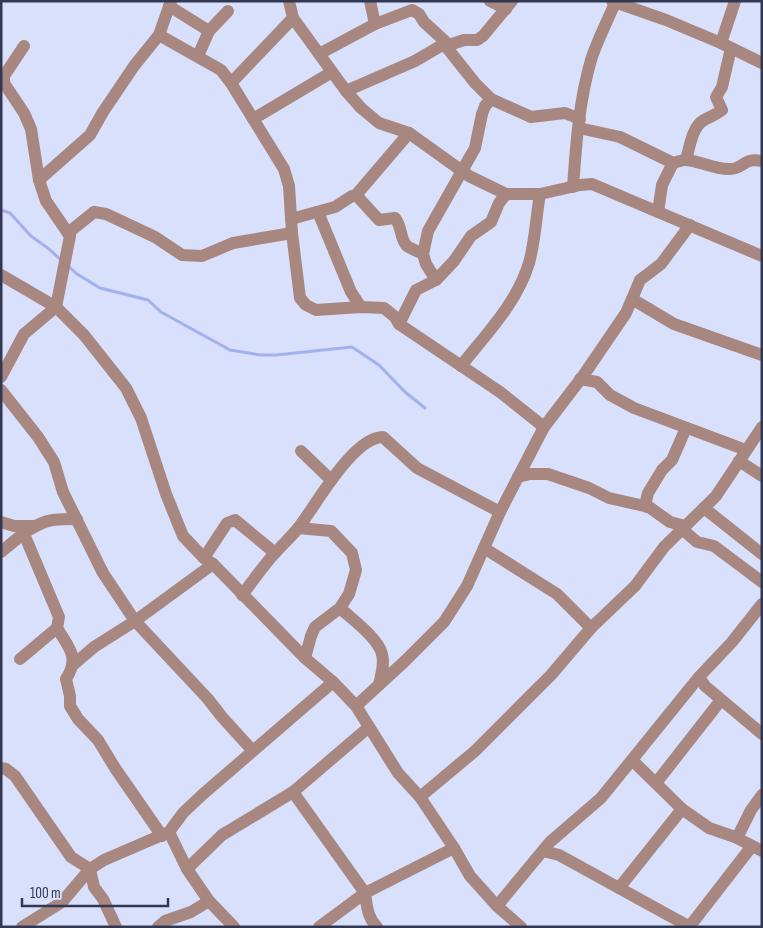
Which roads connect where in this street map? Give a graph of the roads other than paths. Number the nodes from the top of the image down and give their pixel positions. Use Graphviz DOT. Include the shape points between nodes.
graph roads {
  1 [pos="289,1"];
  2 [pos="370,1"];
  3 [pos="490,1"];
  4 [pos="735,1"];
  5 [pos="613,2"];
  6 [pos="170,4"];
  7 [pos="510,5"];
  8 [pos="228,11"];
  9 [pos="293,18"];
  10 [pos="375,24"];
  11 [pos="209,31"];
  12 [pos="159,35"];
  13 [pos="446,44"];
  14 [pos="726,45"];
  15 [pos="24,46"];
  16 [pos="319,54"];
  17 [pos="198,56"];
  18 [pos="762,64"];
  19 [pos="332,72"];
  20 [pos="231,83"];
  21 [pos="346,91"];
  22 [pos="491,99"];
  23 [pos="253,119"];
  24 [pos="579,123"];
  25 [pos="409,133"];
  26 [pos="686,160"];
  27 [pos="762,162"];
  28 [pos="672,163"];
  29 [pos="463,172"];
  30 [pos="39,180"];
  31 [pos="573,187"];
  32 [pos="506,194"];
  33 [pos="540,194"];
  34 [pos="356,195"];
  35 [pos="318,212"];
  36 [pos="658,212"];
  37 [pos="291,219"];
  38 [pos="690,225"];
  39 [pos="68,233"];
  40 [pos="292,233"];
  41 [pos="423,254"];
  42 [pos="762,256"];
  43 [pos="1,274"];
  44 [pos="436,280"];
  45 [pos="632,299"];
  46 [pos="361,307"];
  47 [pos="56,308"];
  48 [pos="399,324"];
  49 [pos="762,355"];
  50 [pos="460,366"];
  51 [pos="1,377"];
  52 [pos="580,379"];
  53 [pos="1,390"];
  54 [pos="544,427"];
  55 [pos="762,427"];
  56 [pos="686,428"];
  57 [pos="746,450"];
  58 [pos="301,451"];
  59 [pos="738,461"];
  60 [pos="762,476"];
  61 [pos="518,477"];
  62 [pos="330,480"];
  63 [pos="647,507"];
  64 [pos="704,508"];
  65 [pos="500,512"];
  66 [pos="77,519"];
  67 [pos="1,522"];
  68 [pos="38,526"];
  69 [pos="684,527"];
  70 [pos="298,528"];
  71 [pos="24,534"];
  72 [pos="484,548"];
  73 [pos="1,552"];
  74 [pos="275,553"];
  75 [pos="762,554"];
  76 [pos="209,561"];
  77 [pos="762,582"];
  78 [pos="242,596"];
  79 [pos="340,608"];
  80 [pos="760,612"];
  81 [pos="135,621"];
  82 [pos="57,628"];
  83 [pos="591,628"];
  84 [pos="305,658"];
  85 [pos="20,659"];
  86 [pos="73,665"];
  87 [pos="700,677"];
  88 [pos="334,682"];
  89 [pos="379,685"];
  90 [pos="721,700"];
  91 [pos="356,706"];
  92 [pos="369,727"];
  93 [pos="762,734"];
  94 [pos="252,750"];
  95 [pos="632,760"];
  96 [pos="1,768"];
  97 [pos="656,782"];
  98 [pos="293,792"];
  99 [pos="762,795"];
  100 [pos="420,798"];
  101 [pos="682,809"];
  102 [pos="166,834"];
  103 [pos="737,838"];
  104 [pos="454,848"];
  105 [pos="757,848"];
  106 [pos="543,851"];
  107 [pos="90,869"];
  108 [pos="186,869"];
  109 [pos="619,888"];
  110 [pos="365,892"];
  111 [pos="209,901"];
  112 [pos="497,906"];
  113 [pos="22,927"];
  114 [pos="116,927"];
  115 [pos="158,927"];
  116 [pos="234,927"];
  117 [pos="319,927"];
  118 [pos="378,927"];
  119 [pos="521,927"];
  120 [pos="690,927"];
  1 -- 9 [label="street"];
  2 -- 10 [label="street"];
  3 -- 7 [label="street"];
  4 -- 14 [label="street"];
  5 -- 14 [label="street"];
  5 -- 24 [label="street" via="591,60"];
  6 -- 11 [label="street"];
  6 -- 12 [label="street"];
  7 -- 13 [label="street" via="477,40"];
  8 -- 11 [label="street"];
  9 -- 16 [label="street"];
  9 -- 20 [label="street"];
  10 -- 13 [label="street" via="412,10"];
  10 -- 16 [label="street"];
  11 -- 17 [label="street"];
  12 -- 17 [label="street"];
  12 -- 30 [label="street" via="134,66 90,134"];
  13 -- 21 [label="street"];
  13 -- 22 [label="street"];
  14 -- 18 [label="street"];
  14 -- 26 [label="street" via="722,87 716,97 722,110 696,126"];
  15 -- 30 [label="street" via="4,76 4,83 31,129"];
  16 -- 19 [label="street"];
  17 -- 20 [label="street" via="221,70"];
  19 -- 21 [label="street"];
  19 -- 23 [label="street"];
  20 -- 23 [label="street"];
  21 -- 25 [label="street" via="379,123"];
  22 -- 24 [label="street" via="532,116 565,113"];
  22 -- 29 [label="street" via="485,106 475,148"];
  23 -- 37 [label="street" via="284,170 289,186"];
  24 -- 28 [label="street"];
  24 -- 31 [label="street"];
  25 -- 29 [label="street"];
  25 -- 34 [label="street"];
  26 -- 27 [label="street" via="728,170 745,161"];
  26 -- 28 [label="street"];
  28 -- 36 [label="street" via="662,185"];
  29 -- 32 [label="street"];
  29 -- 41 [label="street" via="428,231"];
  30 -- 39 [label="street" via="46,201"];
  31 -- 33 [label="street"];
  31 -- 36 [label="street" via="592,184"];
  32 -- 33 [label="street"];
  32 -- 44 [label="street" via="491,222 471,236"];
  33 -- 50 [label="street" via="529,262 522,282 504,313"];
  34 -- 35 [label="street" via="335,208"];
  34 -- 41 [label="street" via="379,220 395,218 400,223 407,246"];
  35 -- 37 [label="street"];
  35 -- 46 [label="street" via="351,292"];
  36 -- 38 [label="street"];
  37 -- 40 [label="street"];
  38 -- 42 [label="street"];
  38 -- 45 [label="street" via="662,264 640,280"];
  39 -- 40 [label="street" via="94,212 106,214 182,254 202,256 233,243"];
  39 -- 47 [label="street" via="68,254"];
  40 -- 46 [label="street" via="300,298 316,310"];
  41 -- 44 [label="street"];
  43 -- 47 [label="street"];
  44 -- 48 [label="street" via="416,290"];
  45 -- 49 [label="street" via="674,324"];
  45 -- 52 [label="street" via="626,313"];
  46 -- 48 [label="street" via="384,308"];
  47 -- 51 [label="street" via="24,334"];
  47 -- 76 [label="street" via="84,335 126,388 141,418 182,536"];
  48 -- 50 [label="street"];
  50 -- 54 [label="street"];
  52 -- 54 [label="street"];
  52 -- 56 [label="street" via="597,382 610,395 634,408"];
  53 -- 66 [label="street" via="54,462 63,492"];
  54 -- 61 [label="street"];
  55 -- 57 [label="street"];
  56 -- 57 [label="street"];
  56 -- 63 [label="street" via="672,460 648,493"];
  57 -- 59 [label="street"];
  58 -- 62 [label="street"];
  59 -- 60 [label="street"];
  59 -- 64 [label="street" via="716,496"];
  61 -- 63 [label="street" via="548,474 610,498"];
  61 -- 65 [label="street"];
  62 -- 65 [label="street" via="364,443 383,437 417,468"];
  62 -- 70 [label="street"];
  63 -- 69 [label="street"];
  64 -- 69 [label="street"];
  64 -- 75 [label="street"];
  65 -- 72 [label="street"];
  66 -- 68 [label="street" via="51,520"];
  66 -- 81 [label="street" via="104,573"];
  67 -- 68 [label="street" via="14,526"];
  68 -- 71 [label="street"];
  69 -- 77 [label="street" via="697,542 714,546"];
  69 -- 83 [label="street" via="664,547 635,586"];
  70 -- 74 [label="street"];
  70 -- 79 [label="street" via="330,530 352,553 356,570 349,594"];
  71 -- 73 [label="street"];
  71 -- 82 [label="street" via="57,611"];
  72 -- 83 [label="street" via="557,594"];
  72 -- 89 [label="street" via="467,586 444,622"];
  74 -- 76 [label="street" via="236,520 227,523"];
  74 -- 78 [label="street"];
  76 -- 78 [label="street"];
  76 -- 81 [label="street"];
  78 -- 84 [label="street"];
  79 -- 84 [label="street" via="315,627"];
  79 -- 89 [label="street" via="378,644 383,655"];
  80 -- 87 [label="street"];
  81 -- 86 [label="street" via="94,647"];
  81 -- 94 [label="street"];
  82 -- 85 [label="street"];
  82 -- 86 [label="street" via="74,659"];
  83 -- 100 [label="street" via="551,675 475,751"];
  84 -- 88 [label="street"];
  86 -- 102 [label="street" via="66,679 70,706"];
  87 -- 90 [label="street"];
  87 -- 95 [label="street"];
  88 -- 91 [label="street"];
  88 -- 94 [label="street"];
  89 -- 91 [label="street"];
  90 -- 93 [label="street"];
  90 -- 97 [label="street"];
  91 -- 92 [label="street"];
  92 -- 98 [label="street"];
  92 -- 100 [label="street" via="398,774"];
  94 -- 102 [label="street" via="202,794"];
  95 -- 97 [label="street"];
  95 -- 106 [label="street" via="601,798"];
  96 -- 107 [label="street" via="15,776 71,857"];
  97 -- 101 [label="street"];
  98 -- 108 [label="street" via="222,835"];
  98 -- 110 [label="street"];
  99 -- 103 [label="street"];
  100 -- 104 [label="street"];
  101 -- 103 [label="street" via="709,828"];
  101 -- 109 [label="street"];
  102 -- 107 [label="street"];
  102 -- 108 [label="street"];
  103 -- 105 [label="street"];
  104 -- 110 [label="street"];
  104 -- 112 [label="street" via="470,876"];
  105 -- 120 [label="street"];
  106 -- 109 [label="street" via="559,855"];
  106 -- 112 [label="street"];
  107 -- 113 [label="street" via="62,902"];
  107 -- 114 [label="street" via="94,887"];
  108 -- 111 [label="street"];
  109 -- 120 [label="street"];
  110 -- 117 [label="street"];
  110 -- 118 [label="street" via="370,920"];
  111 -- 115 [label="street"];
  111 -- 116 [label="street"];
  112 -- 119 [label="street"];
}
